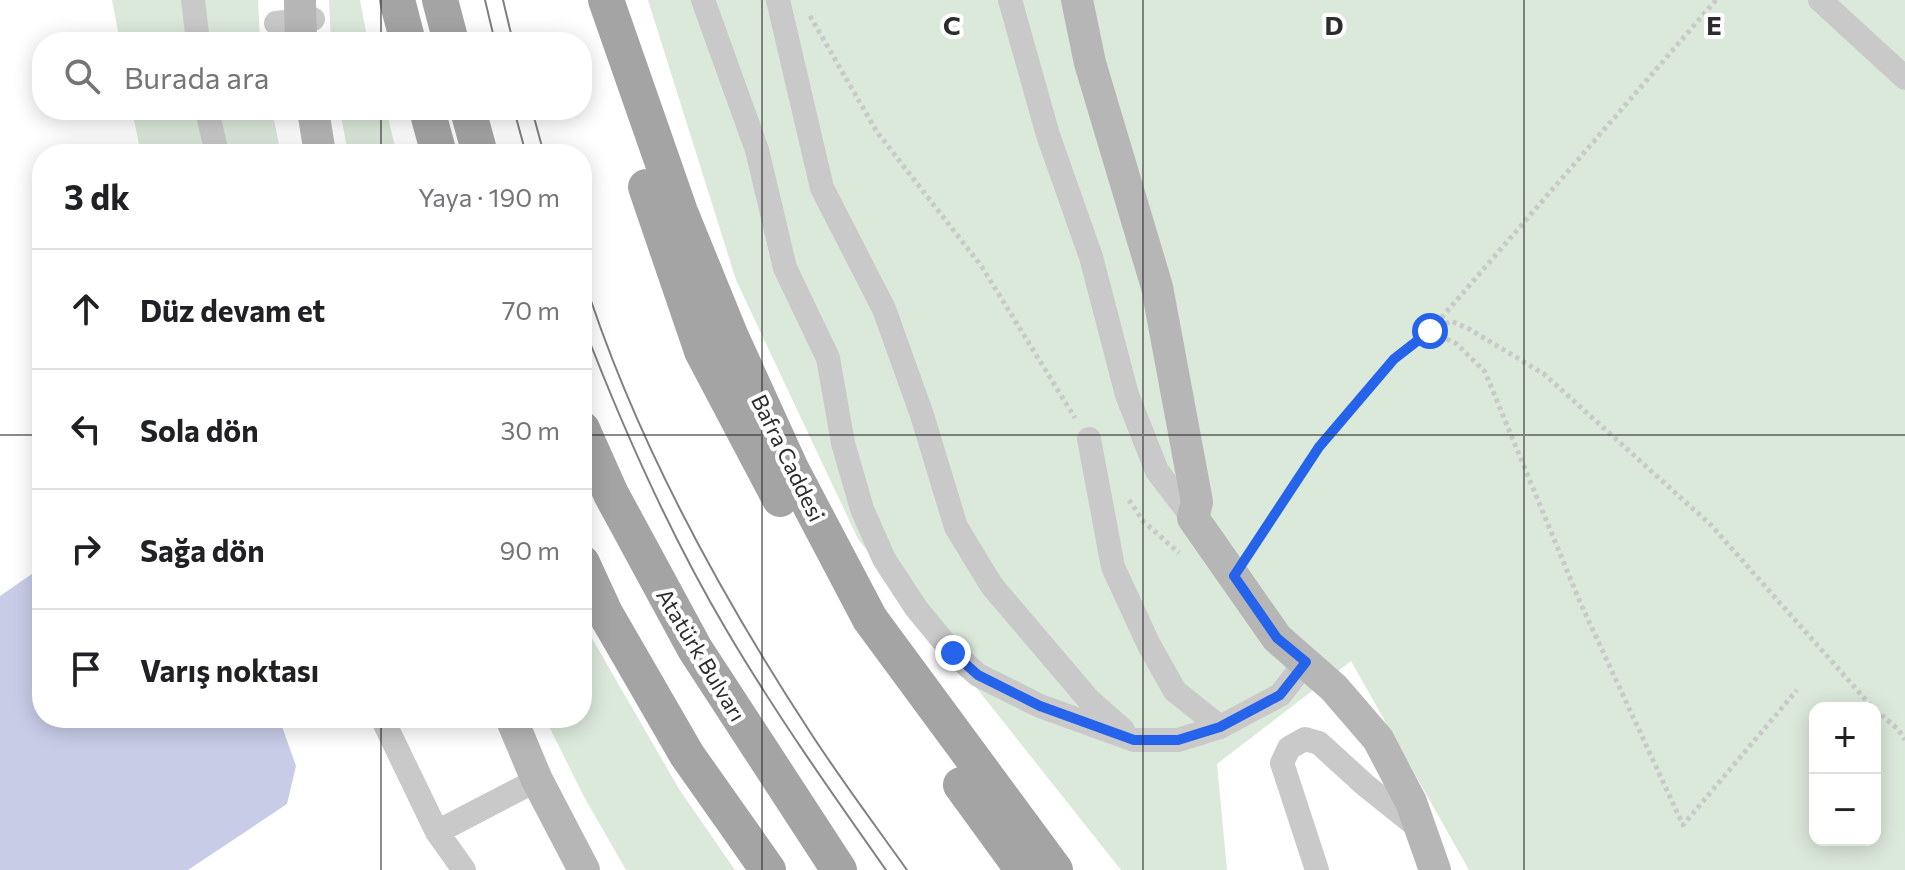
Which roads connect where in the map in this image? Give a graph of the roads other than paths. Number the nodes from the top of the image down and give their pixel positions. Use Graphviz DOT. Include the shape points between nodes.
graph roads {
  1 [pos="193,0"];
  2 [pos="397,0"];
  3 [pos="440,0"];
  4 [pos="582,0"];
  5 [pos="606,0"];
  6 [pos="703,0"];
  7 [pos="778,0"];
  8 [pos="1010,0"];
  9 [pos="1077,0"];
  10 [pos="1820,0"];
  11 [pos="197,32"];
  12 [pos="405,32"];
  13 [pos="448,32"];
  14 [pos="1905,78"];
  15 [pos="209,120"];
  16 [pos="315,120"];
  17 [pos="430,120"];
  18 [pos="471,120"];
  19 [pos="215,144"];
  20 [pos="318,144"];
  21 [pos="436,144"];
  22 [pos="477,144"];
  23 [pos="1089,439"];
  24 [pos="592,451"];
  25 [pos="1193,518"];
  26 [pos="592,585"];
  27 [pos="1306,662"];
  28 [pos="1220,727"];
  29 [pos="387,728"];
  30 [pos="515,728"];
  31 [pos="1134,740"];
  32 [pos="537,780"];
  33 [pos="1420,829"];
  34 [pos="437,832"];
  35 [pos="464,870"];
  36 [pos="584,870"];
  37 [pos="768,870"];
  38 [pos="839,870"];
  39 [pos="1023,870"];
  40 [pos="1055,870"];
  41 [pos="1317,870"];
  42 [pos="1435,870"];
  1 -- 11 [label="street"];
  2 -- 12 [label="main road"];
  3 -- 13 [label="main road"];
  4 -- 39 [label="main road, Bafra Caddesi" via="702,351 846,624"];
  5 -- 40 [label="main road, Bafra Caddesi" via="680,212 791,469 870,619"];
  6 -- 31 [label="street" via="757,150 785,268 828,358 847,456 884,559 916,608 978,675 1040,706"];
  7 -- 31 [label="street" via="822,188 884,309 956,527 992,586 1089,700"];
  8 -- 25 [label="street" via="1048,135 1091,257 1127,395 1157,471"];
  9 -- 25 [label="street" via="1090,63 1157,287 1197,502"];
  10 -- 14 [label="street"];
  15 -- 19 [label="street"];
  16 -- 20 [label="street"];
  17 -- 21 [label="main road"];
  18 -- 22 [label="main road"];
  23 -- 28 [label="street" via="1113,567 1175,691"];
  24 -- 38 [label="main road, Atatürk Bulvarı" via="695,649"];
  25 -- 27 [label="street" via="1277,638"];
  26 -- 37 [label="main road" via="687,755"];
  27 -- 28 [label="street" via="1280,695"];
  27 -- 33 [label="street" via="1378,739"];
  28 -- 31 [label="street" via="1178,740"];
  29 -- 34 [label="street"];
  30 -- 32 [label="street"];
  32 -- 34 [label="street"];
  32 -- 36 [label="street"];
  33 -- 41 [label="street" via="1319,743 1305,739 1289,748 1282,763"];
  33 -- 42 [label="street"];
  34 -- 35 [label="street"];
}
